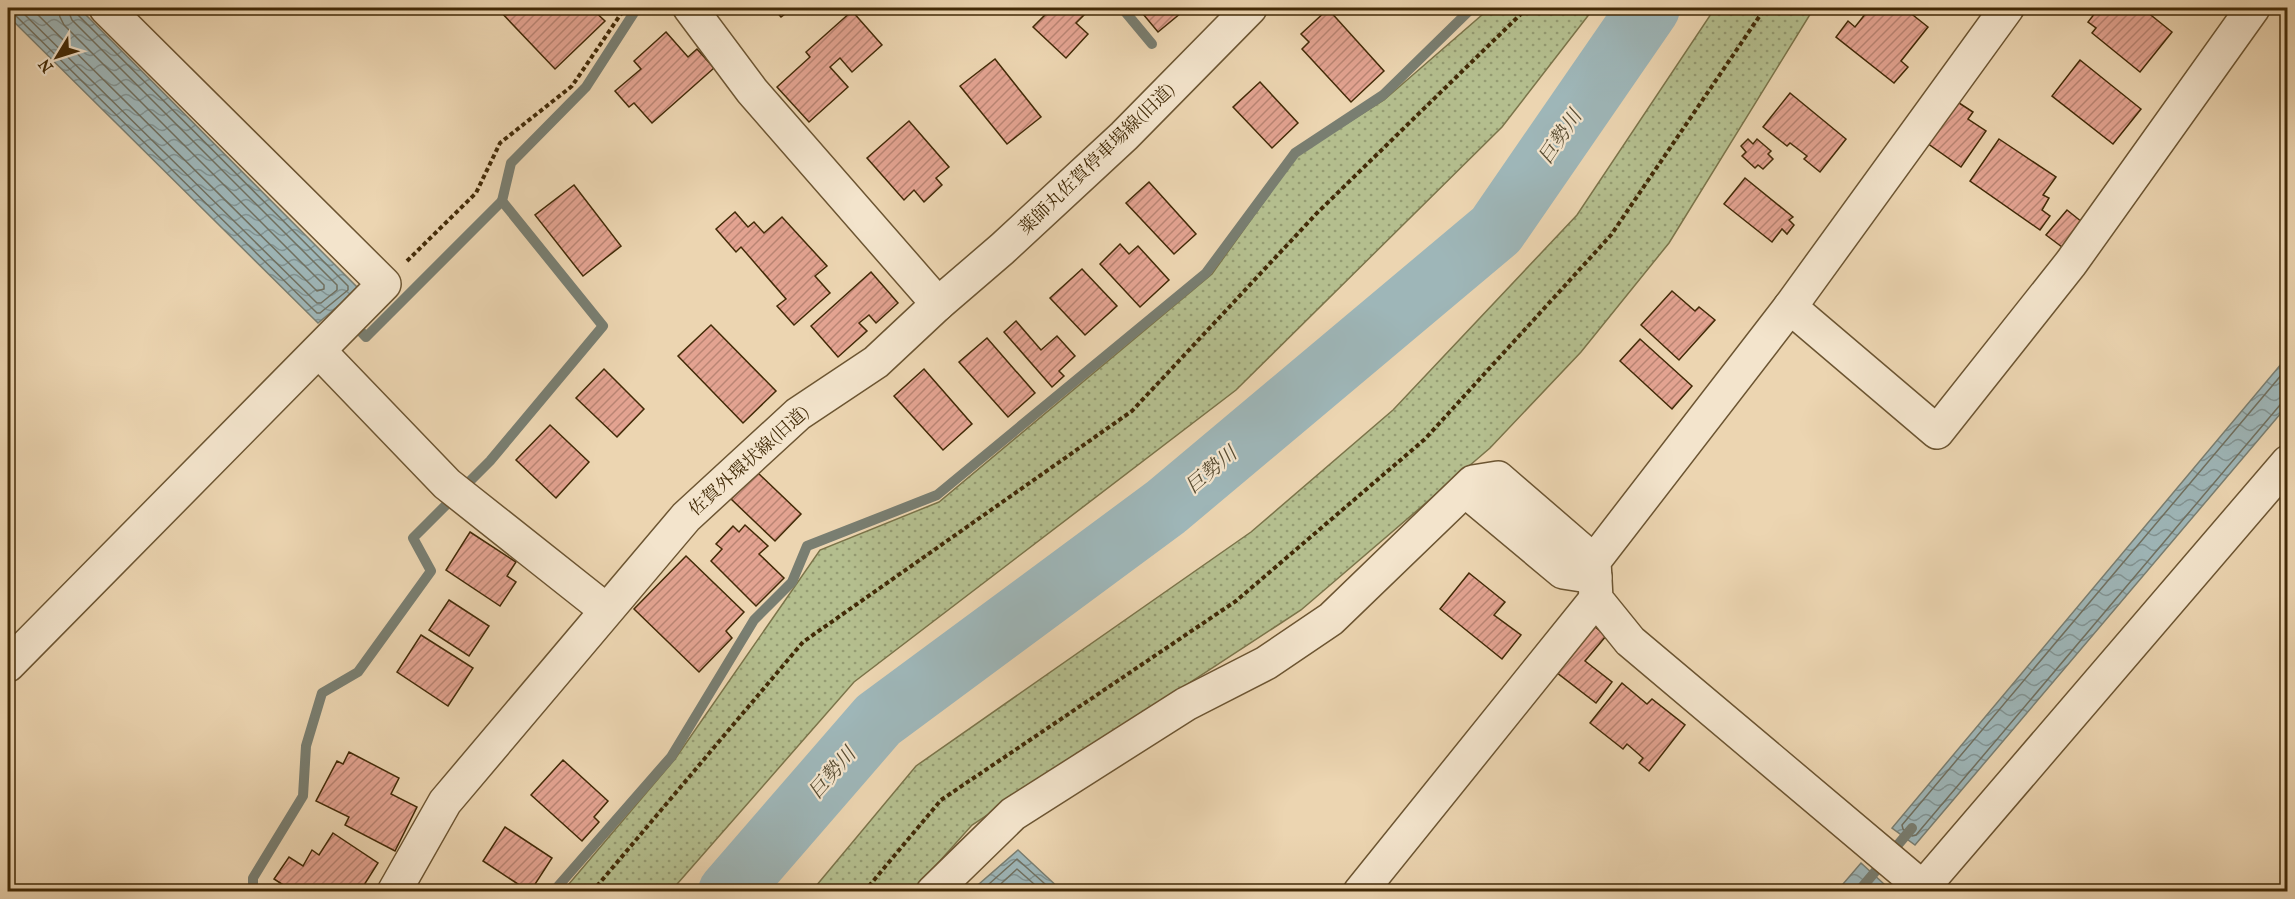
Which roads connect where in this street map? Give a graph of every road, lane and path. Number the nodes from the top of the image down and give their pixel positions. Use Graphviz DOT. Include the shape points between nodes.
graph roads {
  1 [pos="106,8"];
  2 [pos="625,8"];
  3 [pos="690,8"];
  4 [pos="1250,8"];
  5 [pos="1527,8"];
  6 [pos="1765,8"];
  7 [pos="2007,8"];
  8 [pos="2253,8"];
  9 [pos="384,284"];
  10 [pos="938,304"];
  11 [pos="1790,307"];
  12 [pos="340,330"];
  13 [pos="2288,462"];
  14 [pos="1466,491"];
  15 [pos="1595,579"];
  16 [pos="606,610"];
  17 [pos="8,665"];
  18 [pos="1920,889"];
  19 [pos="394,891"];
  20 [pos="592,891"];
  21 [pos="864,891"];
  22 [pos="933,891"];
  23 [pos="1360,891"];
  1 -- 9 [label="street"];
  2 -- 9 [label="path" via="572,86 500,143 476,193"];
  3 -- 10 [label="street" via="752,91"];
  4 -- 10 [label="street, 薬師丸佐賀停車場線(旧道)" via="1124,136"];
  5 -- 20 [label="path" via="1317,213 1132,411 803,642"];
  6 -- 21 [label="path" via="1611,235 1425,439 1236,601 941,800"];
  7 -- 11 [label="street"];
  8 -- 11 [label="street" via="2071,263 1937,432"];
  9 -- 12 [label="street"];
  10 -- 16 [label="street, 佐賀外環状線(旧道)" via="876,362 798,414 686,517"];
  11 -- 15 [label="street"];
  12 -- 16 [label="street" via="458,494"];
  12 -- 17 [label="street"];
  13 -- 18 [label="street"];
  14 -- 15 [label="street" via="1563,572"];
  14 -- 15 [label="street" via="1473,482 1498,478"];
  14 -- 22 [label="street" via="1331,619 1266,663 1186,704 1013,814"];
  15 -- 18 [label="street" via="1630,641"];
  15 -- 23 [label="street"];
  16 -- 19 [label="street, 佐賀外環状線(旧道)" via="445,802"];
}
